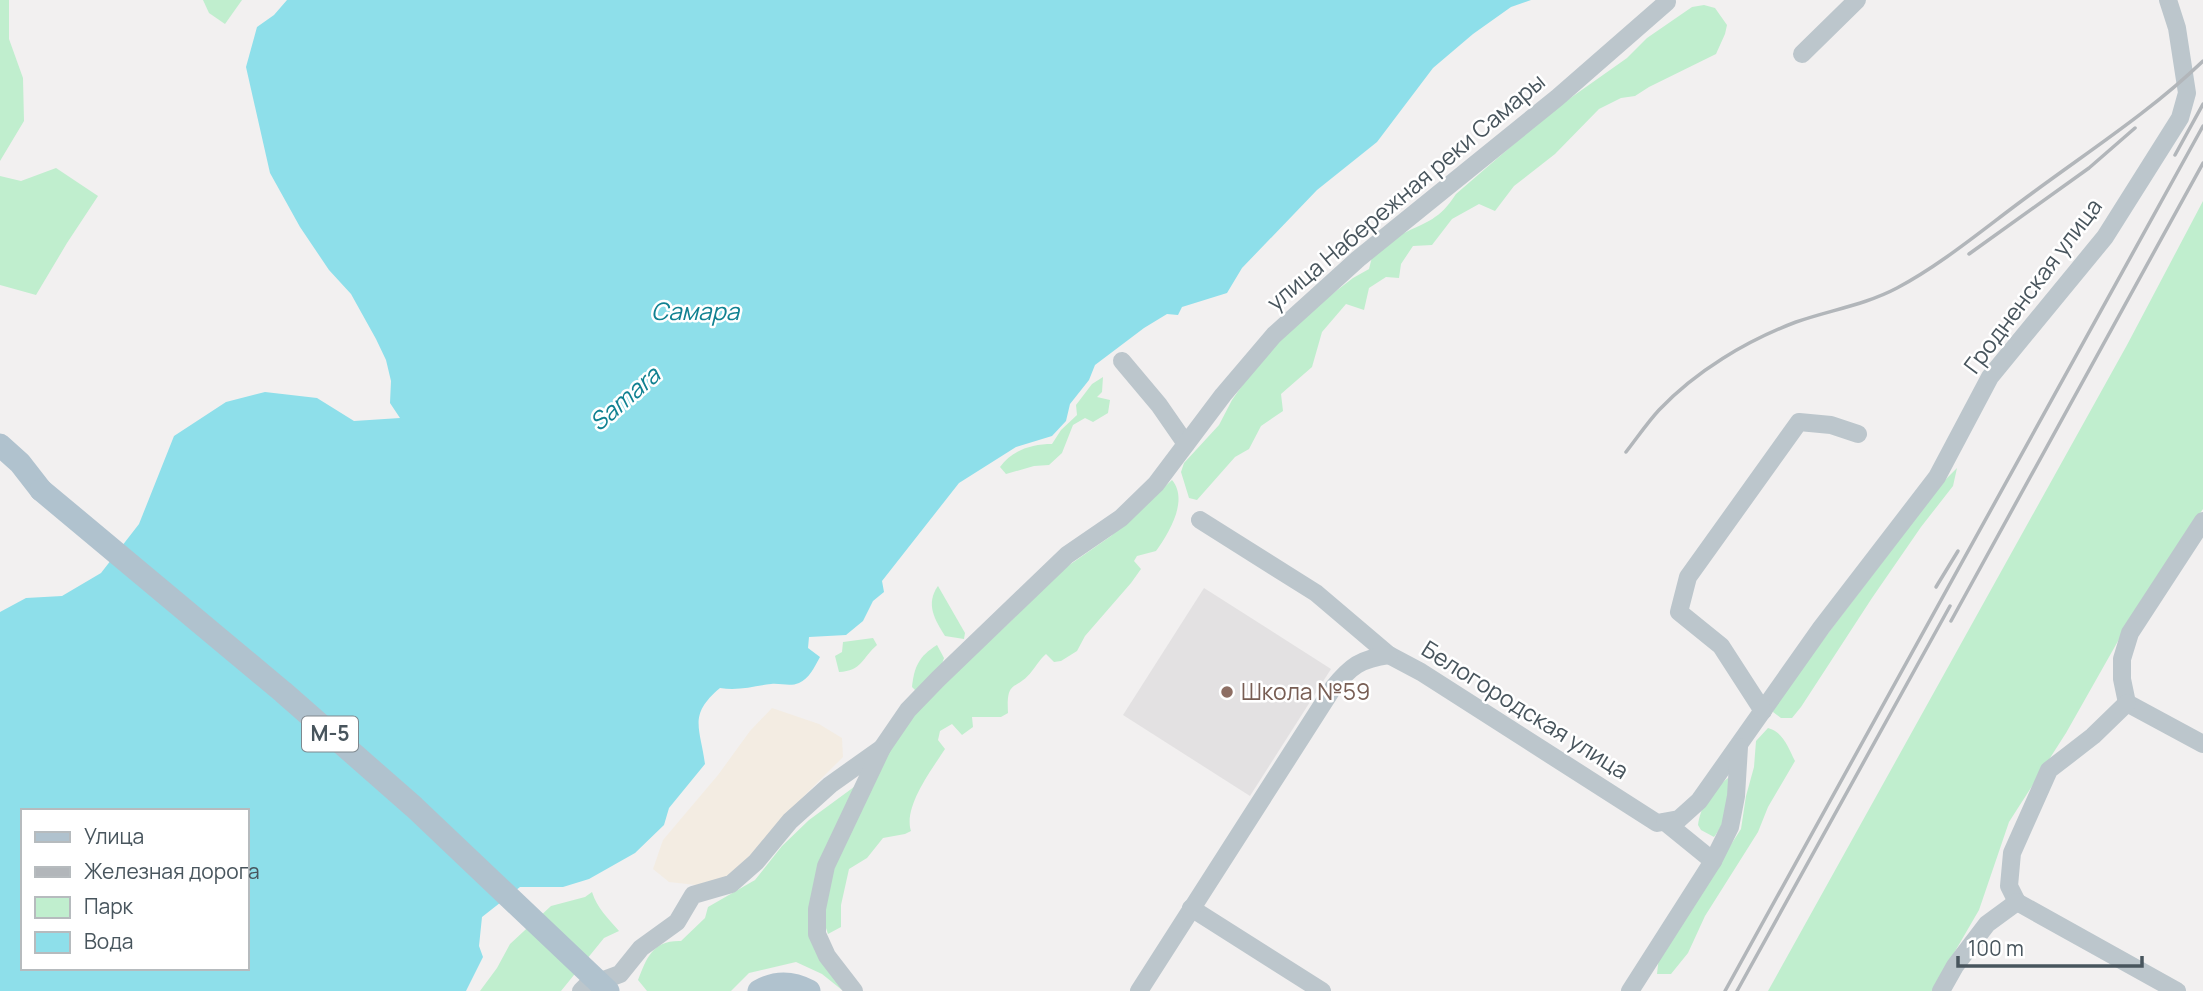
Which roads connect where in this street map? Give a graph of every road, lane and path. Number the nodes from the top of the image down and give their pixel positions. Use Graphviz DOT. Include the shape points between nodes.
graph roads {
  1 [pos="1857,0"];
  2 [pos="2168,0"];
  3 [pos="1667,2"];
  4 [pos="1802,54"];
  5 [pos="1122,361"];
  6 [pos="1858,434"];
  7 [pos="1186,444"];
  8 [pos="0,446"];
  9 [pos="0,465"];
  10 [pos="34,486"];
  11 [pos="1200,520"];
  12 [pos="2203,521"];
  13 [pos="1389,655"];
  14 [pos="2127,703"];
  15 [pos="1763,710"];
  16 [pos="1740,744"];
  17 [pos="2203,744"];
  18 [pos="882,748"];
  19 [pos="1672,820"];
  20 [pos="1713,861"];
  21 [pos="2017,902"];
  22 [pos="1191,908"];
  23 [pos="581,991"];
  24 [pos="608,991"];
  25 [pos="759,991"];
  26 [pos="809,991"];
  27 [pos="854,991"];
  28 [pos="1139,991"];
  29 [pos="1322,991"];
  30 [pos="1630,991"];
  31 [pos="1941,991"];
  32 [pos="2177,991"];
  1 -- 4 [label="street"];
  2 -- 15 [label="street, Гродненская улица" via="2187,93 2180,118 2105,237 1990,377 1937,477"];
  3 -- 7 [label="street, улица Набережная реки Самары" via="1358,259 1274,335"];
  5 -- 7 [label="street"];
  6 -- 15 [label="street" via="1799,422 1688,577 1679,611 1721,646"];
  7 -- 18 [label="street, улица Набережная реки Самары" via="1156,484 1121,517 1067,555 938,679 908,710"];
  8 -- 10 [label="main road, М-5" via="20,463"];
  9 -- 10 [label="main road, М-5"];
  10 -- 24 [label="main road, М-5, bridge" via="414,807"];
  11 -- 13 [label="street" via="1316,593"];
  12 -- 14 [label="street" via="2130,633 2122,659"];
  13 -- 19 [label="street, Белогородская улица" via="1657,823"];
  13 -- 22 [label="street, Белогородская улица" via="1367,658 1349,669 1333,688"];
  14 -- 17 [label="street"];
  14 -- 21 [label="street" via="2049,770 2012,853 2009,886"];
  15 -- 16 [label="street, Гродненская улица"];
  16 -- 19 [label="street, Гродненская улица" via="1699,801"];
  16 -- 20 [label="street, Гродненская улица" via="1730,827"];
  18 -- 23 [label="street, улица Набережная реки Самары" via="790,821 731,884 693,895 677,922 641,947 620,974"];
  18 -- 27 [label="street" via="826,866 817,909 817,934 827,956"];
  19 -- 20 [label="street, Белогородская улица"];
  20 -- 30 [label="street, Гродненская улица"];
  21 -- 31 [label="street" via="1987,924"];
  21 -- 32 [label="street"];
  22 -- 28 [label="street, Белогородская улица"];
  22 -- 29 [label="street"];
  25 -- 26 [label="main road" via="786,984"];
}
